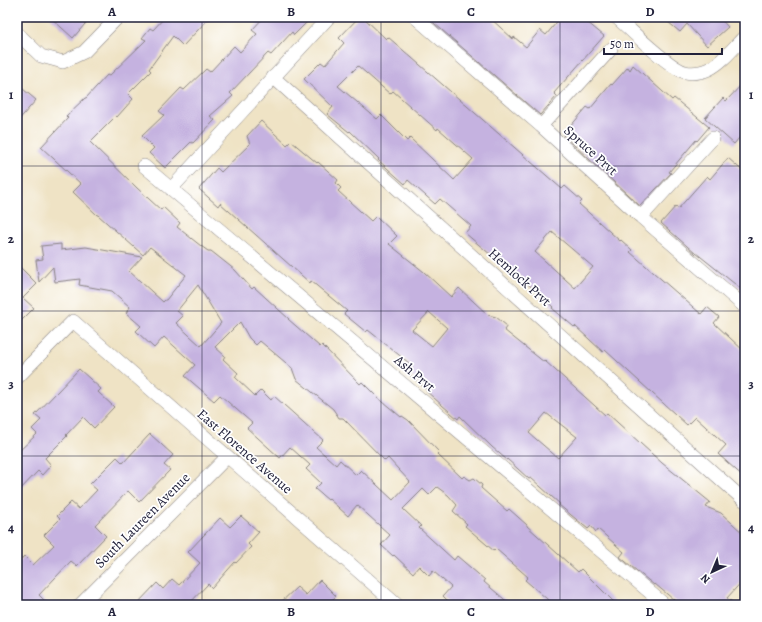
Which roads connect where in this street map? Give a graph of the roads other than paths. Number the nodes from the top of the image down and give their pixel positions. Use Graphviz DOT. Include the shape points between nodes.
graph roads {
  1 [pos="118,17"];
  2 [pos="329,17"];
  3 [pos="415,17"];
  4 [pos="616,17"];
  5 [pos="17,33"];
  6 [pos="745,36"];
  7 [pos="611,49"];
  8 [pos="273,77"];
  9 [pos="541,126"];
  10 [pos="713,138"];
  11 [pos="144,166"];
  12 [pos="171,189"];
  13 [pos="641,217"];
  14 [pos="744,304"];
  15 [pos="17,378"];
  16 [pos="227,457"];
  17 [pos="745,501"];
  18 [pos="389,603"];
  19 [pos="80,605"];
  20 [pos="665,605"];
  1 -- 5 [label="street" via="84,52 63,62 41,56"];
  2 -- 8 [label="street"];
  3 -- 9 [label="street, Spruce Prvt"];
  4 -- 6 [label="street" via="672,66 685,72 698,73 710,69"];
  7 -- 9 [label="street"];
  8 -- 12 [label="street"];
  8 -- 17 [label="street, Hemlock Prvt"];
  9 -- 13 [label="street, Spruce Prvt"];
  10 -- 13 [label="street"];
  11 -- 12 [label="street, Ash Prvt"];
  12 -- 20 [label="street, Ash Prvt"];
  13 -- 14 [label="street, Spruce Prvt"];
  15 -- 16 [label="street, East Florence Avenue" via="73,321"];
  16 -- 18 [label="street, East Florence Avenue"];
  16 -- 19 [label="street, South Laureen Avenue"];
}
